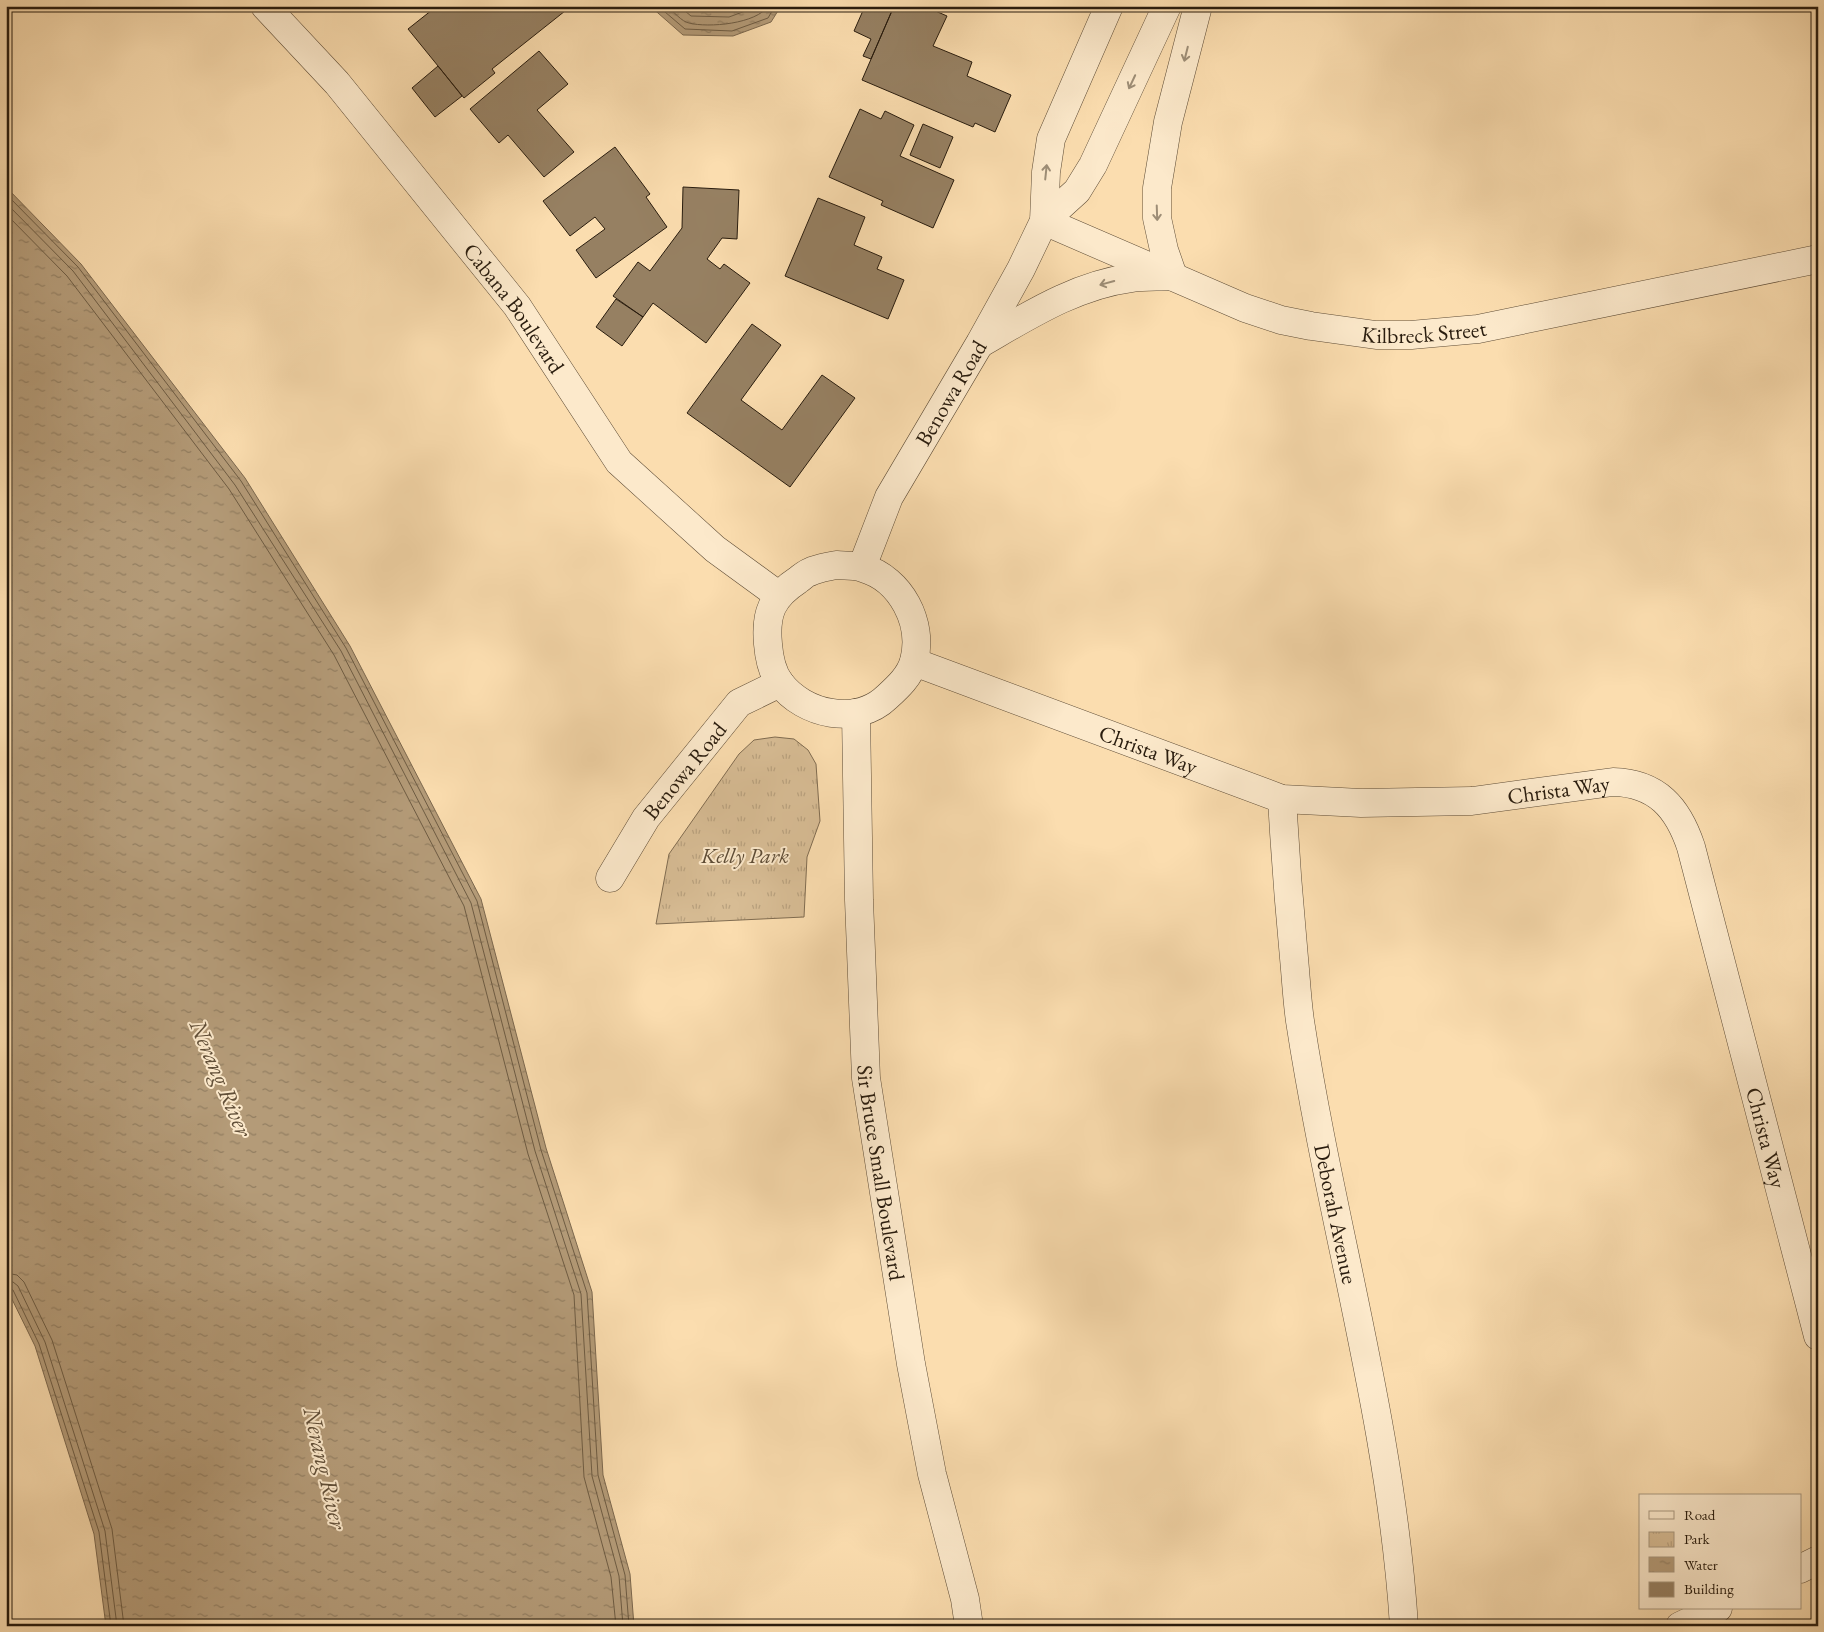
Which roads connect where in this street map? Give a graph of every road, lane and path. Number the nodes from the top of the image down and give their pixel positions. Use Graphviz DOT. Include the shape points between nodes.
graph roads {
  1 [pos="266,6"];
  2 [pos="1108,6"];
  3 [pos="1167,6"];
  4 [pos="1198,6"];
  5 [pos="1044,221"];
  6 [pos="1818,259"];
  7 [pos="1173,276"];
  8 [pos="980,344"];
  9 [pos="862,567"];
  10 [pos="778,595"];
  11 [pos="914,662"];
  12 [pos="780,683"];
  13 [pos="856,713"];
  14 [pos="1282,799"];
  15 [pos="610,878"];
  16 [pos="1818,1336"];
  17 [pos="1818,1560"];
  18 [pos="1802,1568"];
  19 [pos="1714,1610"];
  20 [pos="969,1626"];
  21 [pos="1404,1626"];
  22 [pos="1680,1626"];
  1 -- 10 [label="street, Cabana Boulevard" via="336,82 517,306 620,462 716,549"];
  5 -- 2 [label="street, Benowa Road, one-way" via="1051,139"];
  3 -- 5 [label="street, Benowa Road, one-way" via="1093,165 1078,191"];
  4 -- 7 [label="street, one-way" via="1168,122 1157,188 1157,218"];
  5 -- 7 [label="street, Kilbreck Street"];
  5 -- 8 [label="street, Benowa Road"];
  6 -- 7 [label="street, Kilbreck Street" via="1478,329 1411,335 1340,331 1281,320"];
  7 -- 8 [label="street, one-way" via="1131,278 1075,293 1038,310"];
  8 -- 9 [label="street, Benowa Road" via="889,497"];
  9 -- 10 [label="street" via="836,565 810,572"];
  9 -- 11 [label="street" via="897,589 911,611 916,632"];
  10 -- 12 [label="street" via="770,610 767,632 769,658"];
  11 -- 13 [label="street" via="904,681 880,704"];
  11 -- 14 [label="street, Christa Way"];
  12 -- 13 [label="street" via="798,700 814,709 839,714"];
  12 -- 15 [label="street, Benowa Road" via="739,703 646,818"];
  13 -- 20 [label="street, Sir Bruce Small Boulevard" via="866,1078 911,1364 932,1474 965,1598"];
  14 -- 16 [label="street, Christa Way" via="1362,803 1472,801 1628,782 1643,787 1668,803 1684,827 1691,847"];
  14 -- 21 [label="street, Deborah Avenue" via="1286,879 1300,1019 1373,1386 1400,1574"];
  17 -- 18 [label="street"];
  19 -- 22 [label="street"];
}
